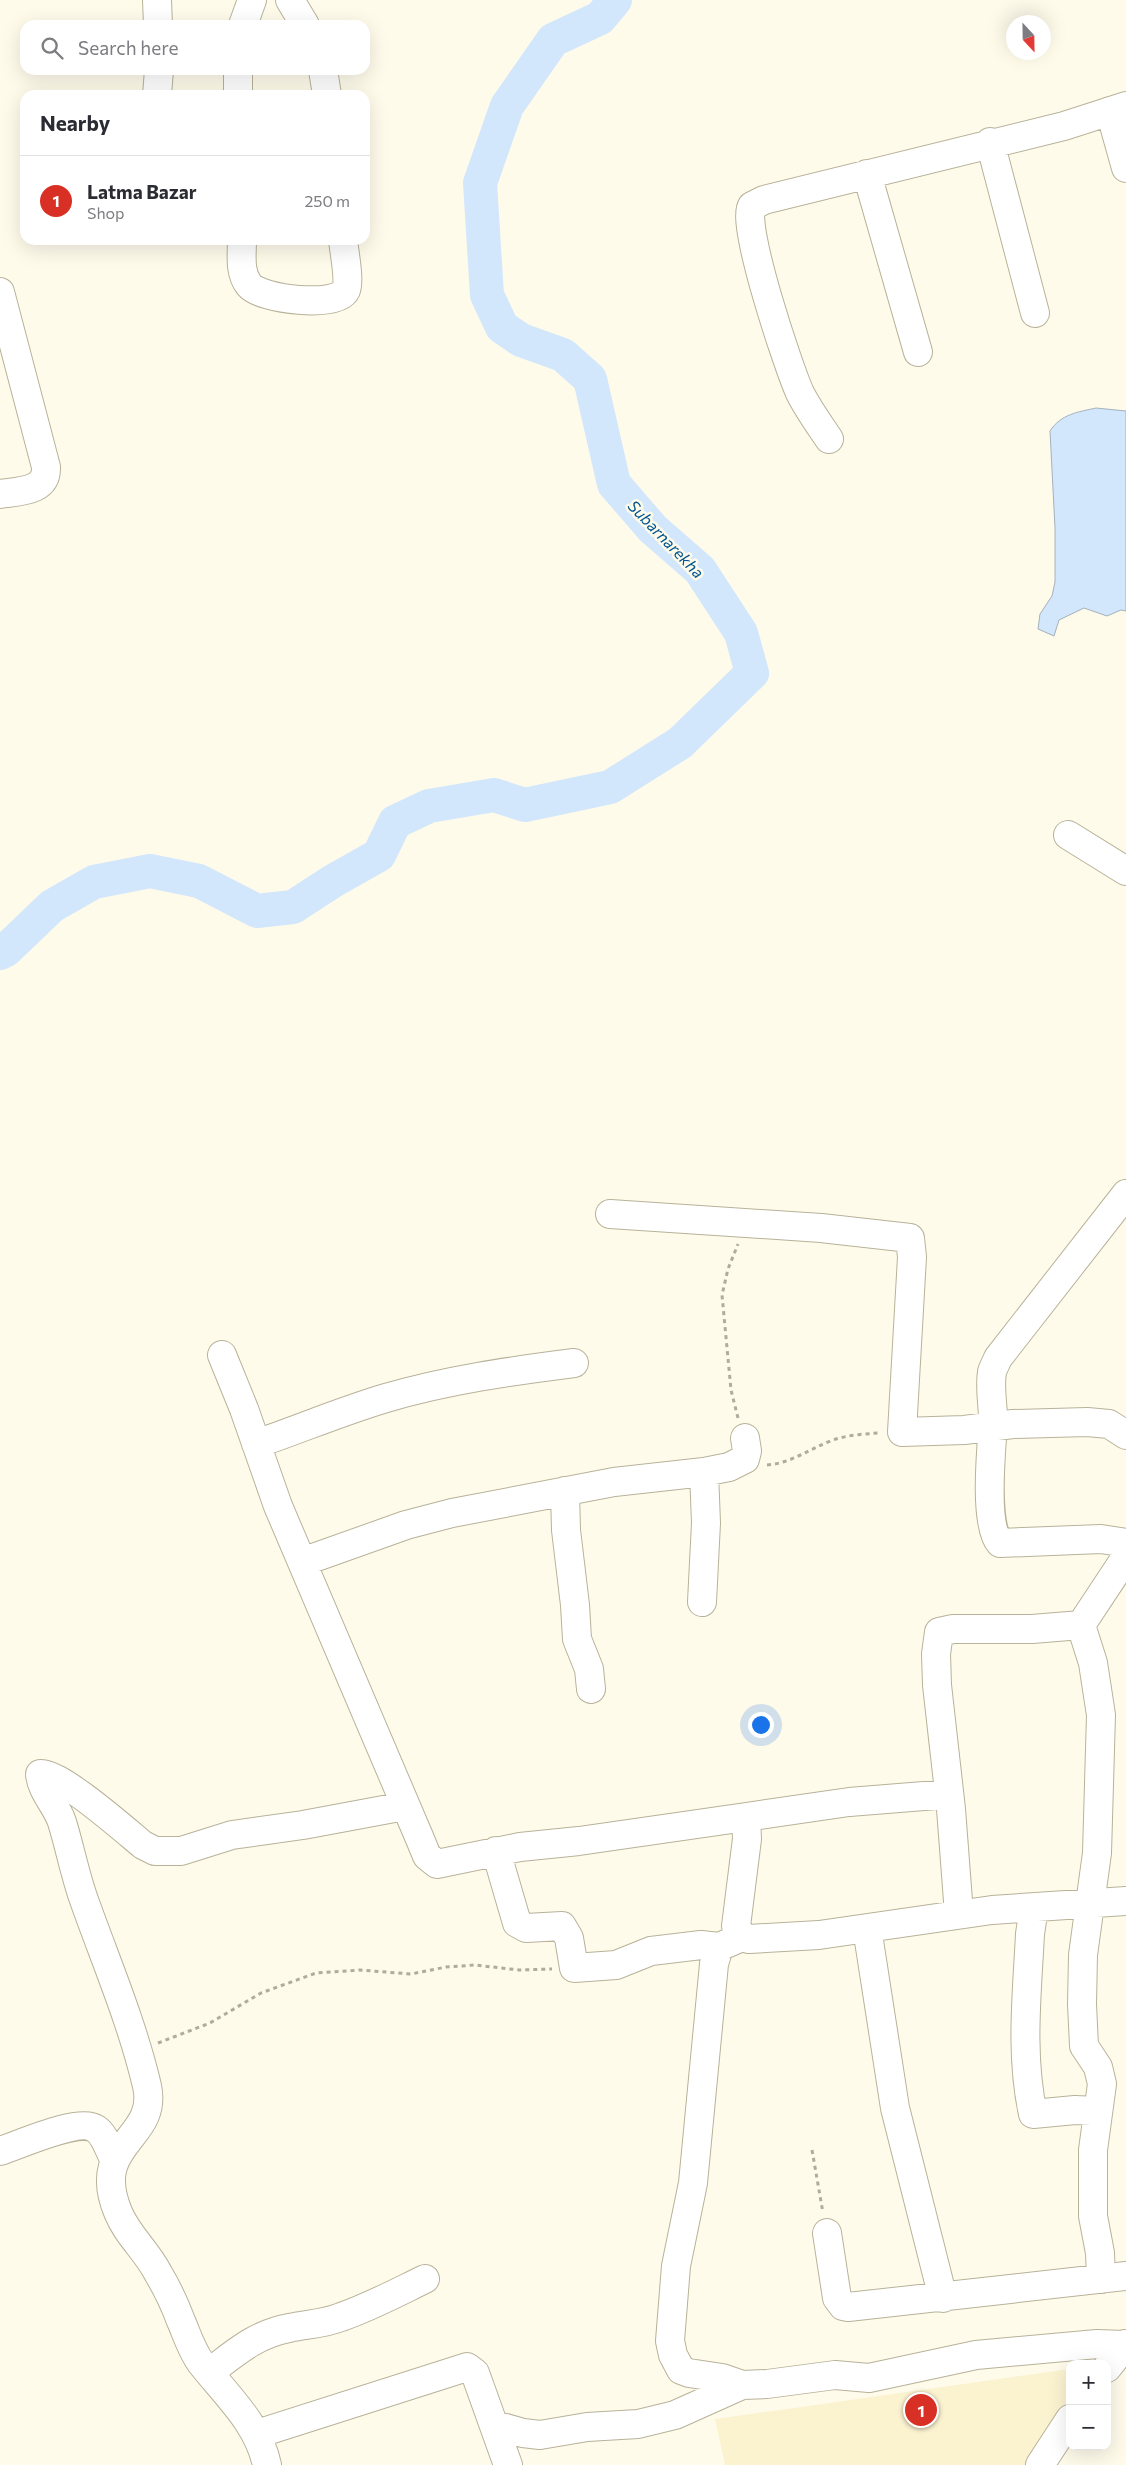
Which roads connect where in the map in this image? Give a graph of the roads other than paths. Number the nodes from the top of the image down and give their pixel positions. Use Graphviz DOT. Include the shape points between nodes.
graph roads {
  1 [pos="157,0"];
  2 [pos="252,0"];
  3 [pos="290,0"];
  4 [pos="158,20"];
  5 [pos="245,20"];
  6 [pos="302,20"];
  7 [pos="159,75"];
  8 [pos="238,75"];
  9 [pos="324,75"];
  10 [pos="157,90"];
  11 [pos="238,90"];
  12 [pos="326,90"];
  13 [pos="1118,109"];
  14 [pos="990,142"];
  15 [pos="1126,168"];
  16 [pos="867,174"];
  17 [pos="242,245"];
  18 [pos="344,245"];
  19 [pos="0,292"];
  20 [pos="1035,313"];
  21 [pos="918,352"];
  22 [pos="829,439"];
  23 [pos="0,494"];
  24 [pos="1068,835"];
  25 [pos="1126,871"];
  26 [pos="1126,1194"];
  27 [pos="610,1214"];
  28 [pos="222,1355"];
  29 [pos="574,1363"];
  30 [pos="993,1426"];
  31 [pos="1126,1435"];
  32 [pos="256,1444"];
  33 [pos="743,1450"];
  34 [pos="704,1472"];
  35 [pos="565,1491"];
  36 [pos="1126,1543"];
  37 [pos="1126,1557"];
  38 [pos="302,1562"];
  39 [pos="702,1602"];
  40 [pos="1081,1625"];
  41 [pos="591,1689"];
  42 [pos="949,1794"];
  43 [pos="405,1806"];
  44 [pos="746,1817"];
  45 [pos="496,1851"];
  46 [pos="1126,1901"];
  47 [pos="1089,1902"];
  48 [pos="1036,1907"];
  49 [pos="959,1914"];
  50 [pos="867,1928"];
  51 [pos="730,1942"];
  52 [pos="1098,2111"];
  53 [pos="0,2151"];
  54 [pos="114,2159"];
  55 [pos="827,2233"];
  56 [pos="1113,2277"];
  57 [pos="425,2279"];
  58 [pos="943,2298"];
  59 [pos="1126,2344"];
  60 [pos="1111,2363"];
  61 [pos="210,2372"];
  62 [pos="742,2385"];
  63 [pos="494,2425"];
  64 [pos="1066,2425"];
  65 [pos="257,2434"];
  66 [pos="1041,2464"];
  67 [pos="267,2465"];
  68 [pos="508,2465"];
  1 -- 4 [label="street"];
  2 -- 5 [label="street"];
  3 -- 6 [label="street"];
  7 -- 10 [label="street"];
  8 -- 11 [label="street"];
  9 -- 12 [label="street"];
  13 -- 14 [label="street" via="1064,126"];
  13 -- 15 [label="street"];
  14 -- 16 [label="street"];
  14 -- 20 [label="street"];
  16 -- 21 [label="street"];
  16 -- 22 [label="street" via="764,200 749,210 751,240 786,357 801,394"];
  17 -- 18 [label="street" via="244,275 251,287 275,298 304,300 339,297 345,292"];
  19 -- 23 [label="street" via="46,475 39,486"];
  24 -- 25 [label="street"];
  26 -- 30 [label="street" via="998,1358 992,1372"];
  27 -- 30 [label="street" via="821,1228 910,1238 912,1264 902,1432"];
  28 -- 32 [label="street"];
  29 -- 32 [label="street" via="494,1374 385,1398"];
  30 -- 31 [label="street" via="1100,1422"];
  30 -- 36 [label="street" via="989,1455 990,1487 1000,1543 1101,1539"];
  32 -- 38 [label="street"];
  33 -- 34 [label="street"];
  34 -- 35 [label="street" via="638,1478"];
  34 -- 39 [label="street" via="706,1523"];
  35 -- 38 [label="street" via="406,1525"];
  35 -- 41 [label="street" via="576,1639 590,1669"];
  37 -- 40 [label="street"];
  38 -- 43 [label="street"];
  40 -- 42 [label="street" via="939,1632 937,1684"];
  40 -- 47 [label="street" via="1093,1663 1102,1715 1097,1853"];
  42 -- 44 [label="street" via="849,1802"];
  42 -- 49 [label="street"];
  43 -- 45 [label="street" via="428,1856 437,1864"];
  43 -- 54 [label="street" via="232,1835 181,1851 155,1851 65,1783 40,1774 57,1810 83,1898 135,2041 147,2089 145,2119"];
  44 -- 45 [label="street"];
  44 -- 51 [label="street" via="736,1926"];
  45 -- 51 [label="street" via="517,1924 526,1928 562,1926 569,1938 574,1968 616,1965 651,1951"];
  46 -- 47 [label="street"];
  47 -- 48 [label="street"];
  47 -- 52 [label="street" via="1083,1955 1082,2039 1101,2075"];
  48 -- 49 [label="street"];
  48 -- 52 [label="street" via="1030,1934 1024,2053 1033,2114"];
  49 -- 50 [label="street"];
  50 -- 51 [label="street"];
  50 -- 58 [label="street" via="895,2108"];
  51 -- 62 [label="street" via="714,1964 693,2183 674,2281 670,2341 673,2355 682,2370"];
  52 -- 56 [label="street" via="1093,2150 1093,2216"];
  53 -- 54 [label="street" via="66,2129 90,2126 99,2131"];
  54 -- 61 [label="street" via="110,2179 119,2215 158,2272 196,2354"];
  55 -- 58 [label="street" via="835,2291 843,2306"];
  56 -- 58 [label="street"];
  57 -- 61 [label="street" via="341,2318 261,2336 235,2351"];
  59 -- 60 [label="street"];
  59 -- 62 [label="street" via="976,2355 869,2378 836,2375"];
  61 -- 65 [label="street"];
  62 -- 63 [label="street" via="675,2415 638,2424 587,2427 540,2435"];
  63 -- 65 [label="street" via="475,2373 467,2366"];
  63 -- 68 [label="street"];
  64 -- 66 [label="street"];
  65 -- 67 [label="street"];
}
